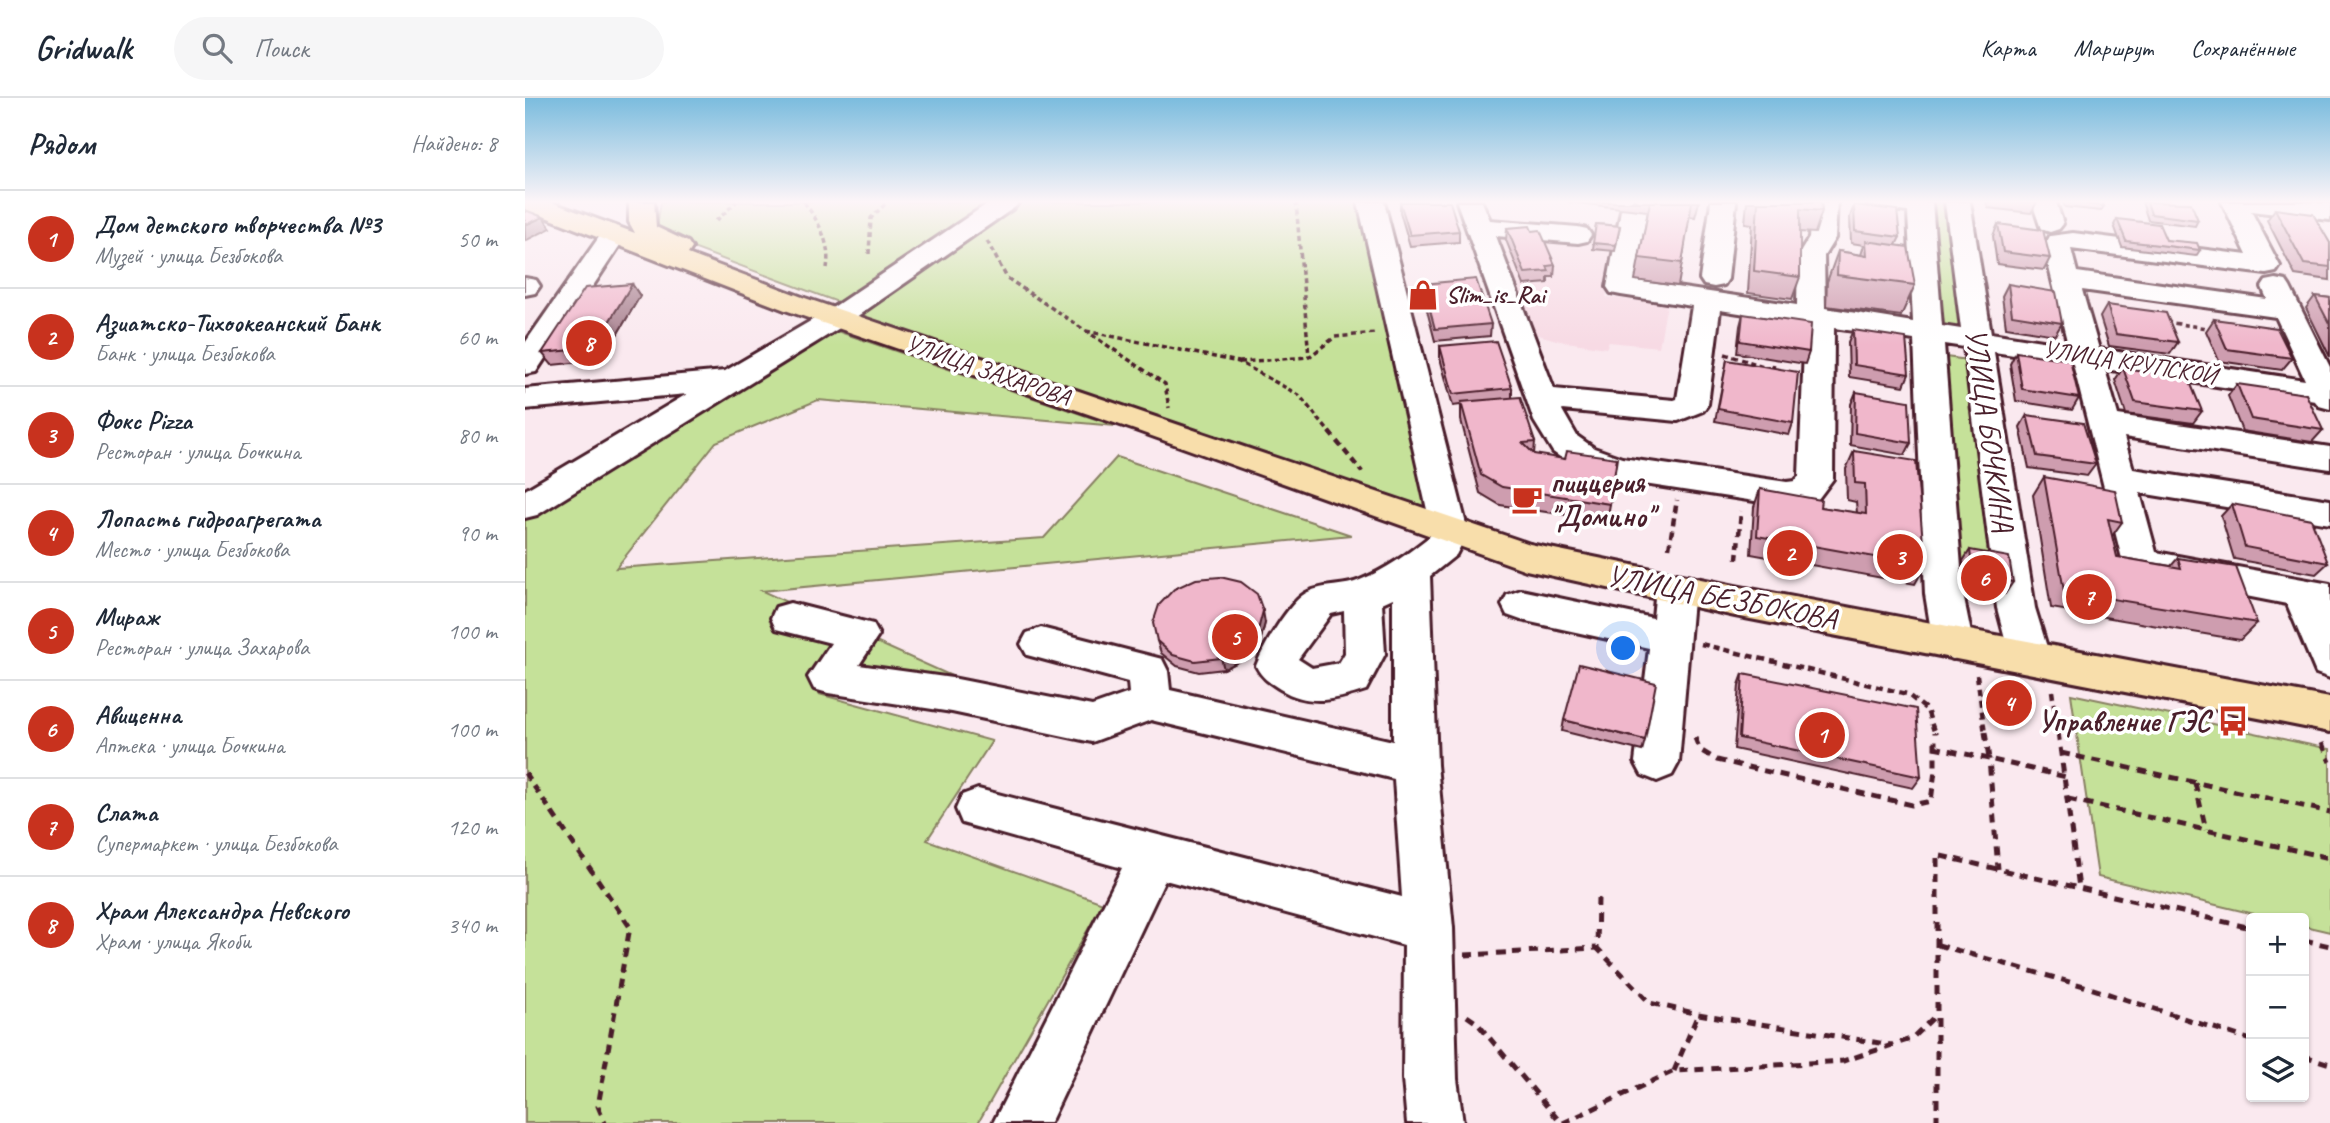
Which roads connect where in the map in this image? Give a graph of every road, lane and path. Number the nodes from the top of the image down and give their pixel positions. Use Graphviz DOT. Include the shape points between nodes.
graph roads {
  1 [pos="598,250"];
  2 [pos="686,250"];
  3 [pos="701,250"];
  4 [pos="827,250"];
  5 [pos="869,250"];
  6 [pos="936,250"];
  7 [pos="992,250"];
  8 [pos="1300,250"];
  9 [pos="1379,250"];
  10 [pos="1479,250"];
  11 [pos="1627,250"];
  12 [pos="1716,250"];
  13 [pos="1823,250"];
  14 [pos="1924,250"];
  15 [pos="1965,250"];
  16 [pos="2058,250"];
  17 [pos="2141,250"];
  18 [pos="2258,250"];
  19 [pos="869,254"];
  20 [pos="2266,266"];
  21 [pos="827,268"];
  22 [pos="2064,279"];
  23 [pos="1710,289"];
  24 [pos="2287,310"];
  25 [pos="1816,315"];
  26 [pos="836,318"];
  27 [pos="2156,321"];
  28 [pos="2219,330"];
  29 [pos="1086,331"];
  30 [pos="1930,331"];
  31 [pos="1977,339"];
  32 [pos="1395,343"];
  33 [pos="1700,346"];
  34 [pos="1441,350"];
  35 [pos="530,351"];
  36 [pos="2084,355"];
  37 [pos="1309,357"];
  38 [pos="1774,361"];
  39 [pos="1239,362"];
  40 [pos="733,380"];
  41 [pos="2329,395"];
  42 [pos="525,398"];
  43 [pos="1542,398"];
  44 [pos="1170,414"];
  45 [pos="2102,423"];
  46 [pos="2330,458"];
  47 [pos="1363,473"];
  48 [pos="1680,478"];
  49 [pos="2118,478"];
  50 [pos="1742,487"];
  51 [pos="525,506"];
  52 [pos="2330,512"];
  53 [pos="1450,532"];
  54 [pos="1669,548"];
  55 [pos="1737,559"];
  56 [pos="1411,571"];
  57 [pos="1675,588"];
  58 [pos="2316,595"];
  59 [pos="1363,596"];
  60 [pos="1521,605"];
  61 [pos="790,618"];
  62 [pos="1688,641"];
  63 [pos="1041,645"];
  64 [pos="1965,658"];
  65 [pos="1703,659"];
  66 [pos="2330,662"];
  67 [pos="2041,673"];
  68 [pos="1150,703"];
  69 [pos="1690,726"];
  70 [pos="2325,727"];
  71 [pos="1934,747"];
  72 [pos="2061,754"];
  73 [pos="1989,759"];
  74 [pos="1657,762"];
  75 [pos="2330,762"];
  76 [pos="1415,765"];
  77 [pos="525,773"];
  78 [pos="2066,777"];
  79 [pos="2195,783"];
  80 [pos="2068,799"];
  81 [pos="978,809"];
  82 [pos="2330,812"];
  83 [pos="2206,830"];
  84 [pos="1153,855"];
  85 [pos="2330,858"];
  86 [pos="1998,869"];
  87 [pos="2079,888"];
  88 [pos="1598,898"];
  89 [pos="2246,927"];
  90 [pos="2309,941"];
  91 [pos="1938,945"];
  92 [pos="2330,946"];
  93 [pos="1597,948"];
  94 [pos="1429,958"];
  95 [pos="1698,1014"];
  96 [pos="1937,1015"];
  97 [pos="2248,1039"];
  98 [pos="1893,1045"];
  99 [pos="2309,1058"];
  100 [pos="2330,1064"];
  101 [pos="1674,1071"];
  102 [pos="605,1123"];
  103 [pos="1021,1123"];
  104 [pos="1435,1123"];
  105 [pos="1562,1123"];
  106 [pos="1937,1123"];
  1 -- 35 [label="street"];
  2 -- 26 [label="main road" via="817,300"];
  3 -- 26 [label="main road, УЛИЦА ЗАХАРОВА"];
  4 -- 21 [label="path"];
  5 -- 19 [label="path"];
  6 -- 26 [label="street"];
  7 -- 29 [label="path" via="1007,278"];
  8 -- 37 [label="path"];
  9 -- 32 [label="street"];
  10 -- 43 [label="street" via="1509,344"];
  11 -- 23 [label="street, УЛИЦА КРУПСКОЙ" via="1621,287"];
  12 -- 23 [label="street"];
  13 -- 25 [label="street"];
  14 -- 30 [label="street, УЛИЦА БОЧКИНА"];
  15 -- 31 [label="street, УЛИЦА БОЧКИНА"];
  16 -- 22 [label="street"];
  17 -- 20 [label="street"];
  18 -- 20 [label="street"];
  20 -- 24 [label="street"];
  22 -- 24 [label="street"];
  22 -- 36 [label="street"];
  23 -- 25 [label="street, УЛИЦА КРУПСКОЙ"];
  23 -- 33 [label="street"];
  24 -- 41 [label="street"];
  25 -- 30 [label="street, УЛИЦА КРУПСКОЙ"];
  25 -- 50 [label="street" via="1816,479 1806,491 1787,494"];
  26 -- 40 [label="street"];
  26 -- 53 [label="main road, УЛИЦА ЗАХАРОВА"];
  27 -- 28 [label="path"];
  29 -- 39 [label="path"];
  29 -- 44 [label="path" via="1165,384"];
  30 -- 31 [label="street, УЛИЦА КРУПСКОЙ"];
  30 -- 64 [label="street, УЛИЦА БОЧКИНА" via="1944,594"];
  31 -- 36 [label="street, УЛИЦА КРУПСКОЙ"];
  31 -- 67 [label="street, УЛИЦА БОЧКИНА" via="2016,608"];
  32 -- 34 [label="street"];
  32 -- 37 [label="path" via="1335,337"];
  32 -- 53 [label="street"];
  33 -- 38 [label="path" via="1773,369"];
  33 -- 43 [label="street" via="1692,404 1678,411"];
  36 -- 41 [label="street, УЛИЦА КРУПСКОЙ"];
  36 -- 45 [label="street"];
  37 -- 39 [label="path"];
  39 -- 47 [label="path" via="1299,395"];
  40 -- 42 [label="street"];
  40 -- 51 [label="street"];
  43 -- 48 [label="street" via="1565,444 1582,456 1618,469"];
  45 -- 46 [label="street"];
  45 -- 49 [label="street"];
  48 -- 50 [label="street"];
  48 -- 54 [label="path"];
  49 -- 52 [label="street"];
  49 -- 58 [label="street" via="2141,563"];
  50 -- 55 [label="path"];
  53 -- 56 [label="street" via="1443,546"];
  53 -- 57 [label="main road, УЛИЦА БЕЗБОКОВА" via="1526,557"];
  56 -- 59 [label="street"];
  56 -- 76 [label="street"];
  57 -- 62 [label="street"];
  57 -- 64 [label="main road, УЛИЦА БЕЗБОКОВА"];
  58 -- 66 [label="street"];
  60 -- 62 [label="street"];
  61 -- 68 [label="street" via="859,635 828,677 951,695 1092,724"];
  62 -- 65 [label="path"];
  62 -- 71 [label="path" via="1907,694 1922,703 1933,719"];
  62 -- 74 [label="street"];
  63 -- 68 [label="street" via="1147,671"];
  64 -- 67 [label="main road, УЛИЦА БЕЗБОКОВА"];
  64 -- 73 [label="path"];
  67 -- 70 [label="main road, УЛИЦА БЕЗБОКОВА"];
  67 -- 72 [label="path"];
  68 -- 76 [label="street"];
  69 -- 71 [label="path" via="1700,750 1717,760 1912,804 1931,801"];
  70 -- 75 [label="path"];
  71 -- 73 [label="path"];
  72 -- 78 [label="path"];
  72 -- 79 [label="path"];
  73 -- 78 [label="path"];
  73 -- 86 [label="path"];
  76 -- 94 [label="street"];
  77 -- 102 [label="path" via="630,927 598,1106"];
  78 -- 80 [label="path"];
  79 -- 82 [label="path"];
  79 -- 83 [label="path"];
  80 -- 83 [label="path"];
  80 -- 87 [label="path"];
  81 -- 84 [label="street"];
  83 -- 85 [label="path"];
  84 -- 94 [label="street"];
  84 -- 103 [label="street"];
  86 -- 87 [label="path"];
  86 -- 91 [label="path" via="1937,855"];
  87 -- 89 [label="path"];
  88 -- 93 [label="path"];
  90 -- 92 [label="path"];
  91 -- 96 [label="path"];
  91 -- 97 [label="path"];
  93 -- 94 [label="path"];
  93 -- 95 [label="path" via="1650,1003"];
  94 -- 104 [label="street"];
  94 -- 105 [label="path"];
  95 -- 98 [label="path"];
  95 -- 101 [label="path"];
  96 -- 98 [label="path" via="1911,1039"];
  96 -- 106 [label="path"];
  98 -- 101 [label="path" via="1843,1060"];
  99 -- 100 [label="path"];
  101 -- 105 [label="path"];
}
